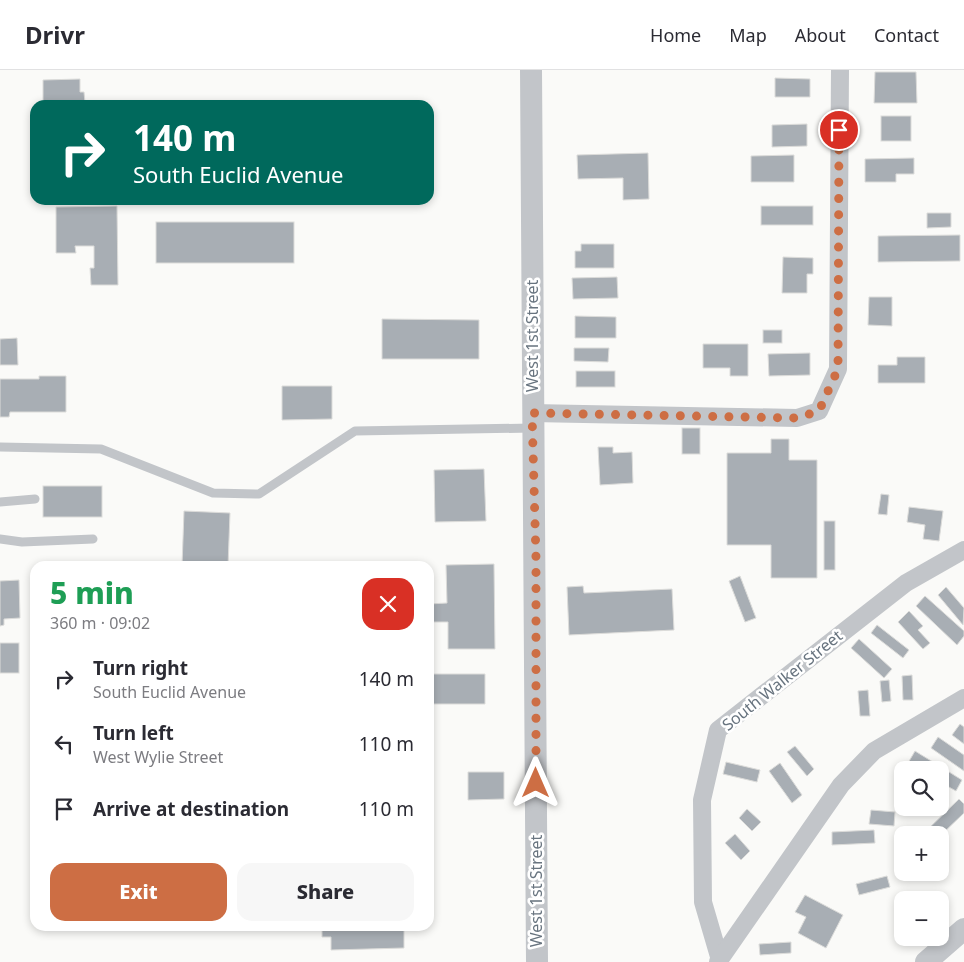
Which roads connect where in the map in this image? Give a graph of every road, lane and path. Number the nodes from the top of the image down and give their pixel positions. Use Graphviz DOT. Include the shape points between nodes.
graph roads {
  1 [pos="531,70"];
  2 [pos="840,70"];
  3 [pos="532,420"];
  4 [pos="0,447"];
  5 [pos="35,499"];
  6 [pos="0,502"];
  7 [pos="0,539"];
  8 [pos="93,539"];
  9 [pos="964,550"];
  10 [pos="964,698"];
  11 [pos="964,929"];
  12 [pos="719,961"];
  13 [pos="537,962"];
  14 [pos="926,962"];
  1 -- 3 [label="street, West 1st Street"];
  2 -- 3 [label="street" via="838,369 819,411 797,418"];
  3 -- 4 [label="lane" via="356,431 259,494 212,493 101,448"];
  3 -- 13 [label="street, West 1st Street" via="536,558"];
  5 -- 6 [label="lane"];
  7 -- 8 [label="lane" via="22,542"];
  9 -- 12 [label="street, South Walker Street" via="906,582 718,730 702,800 703,902"];
  10 -- 12 [label="street, South Walker Street" via="874,751 841,785"];
  11 -- 14 [label="street"];
}
